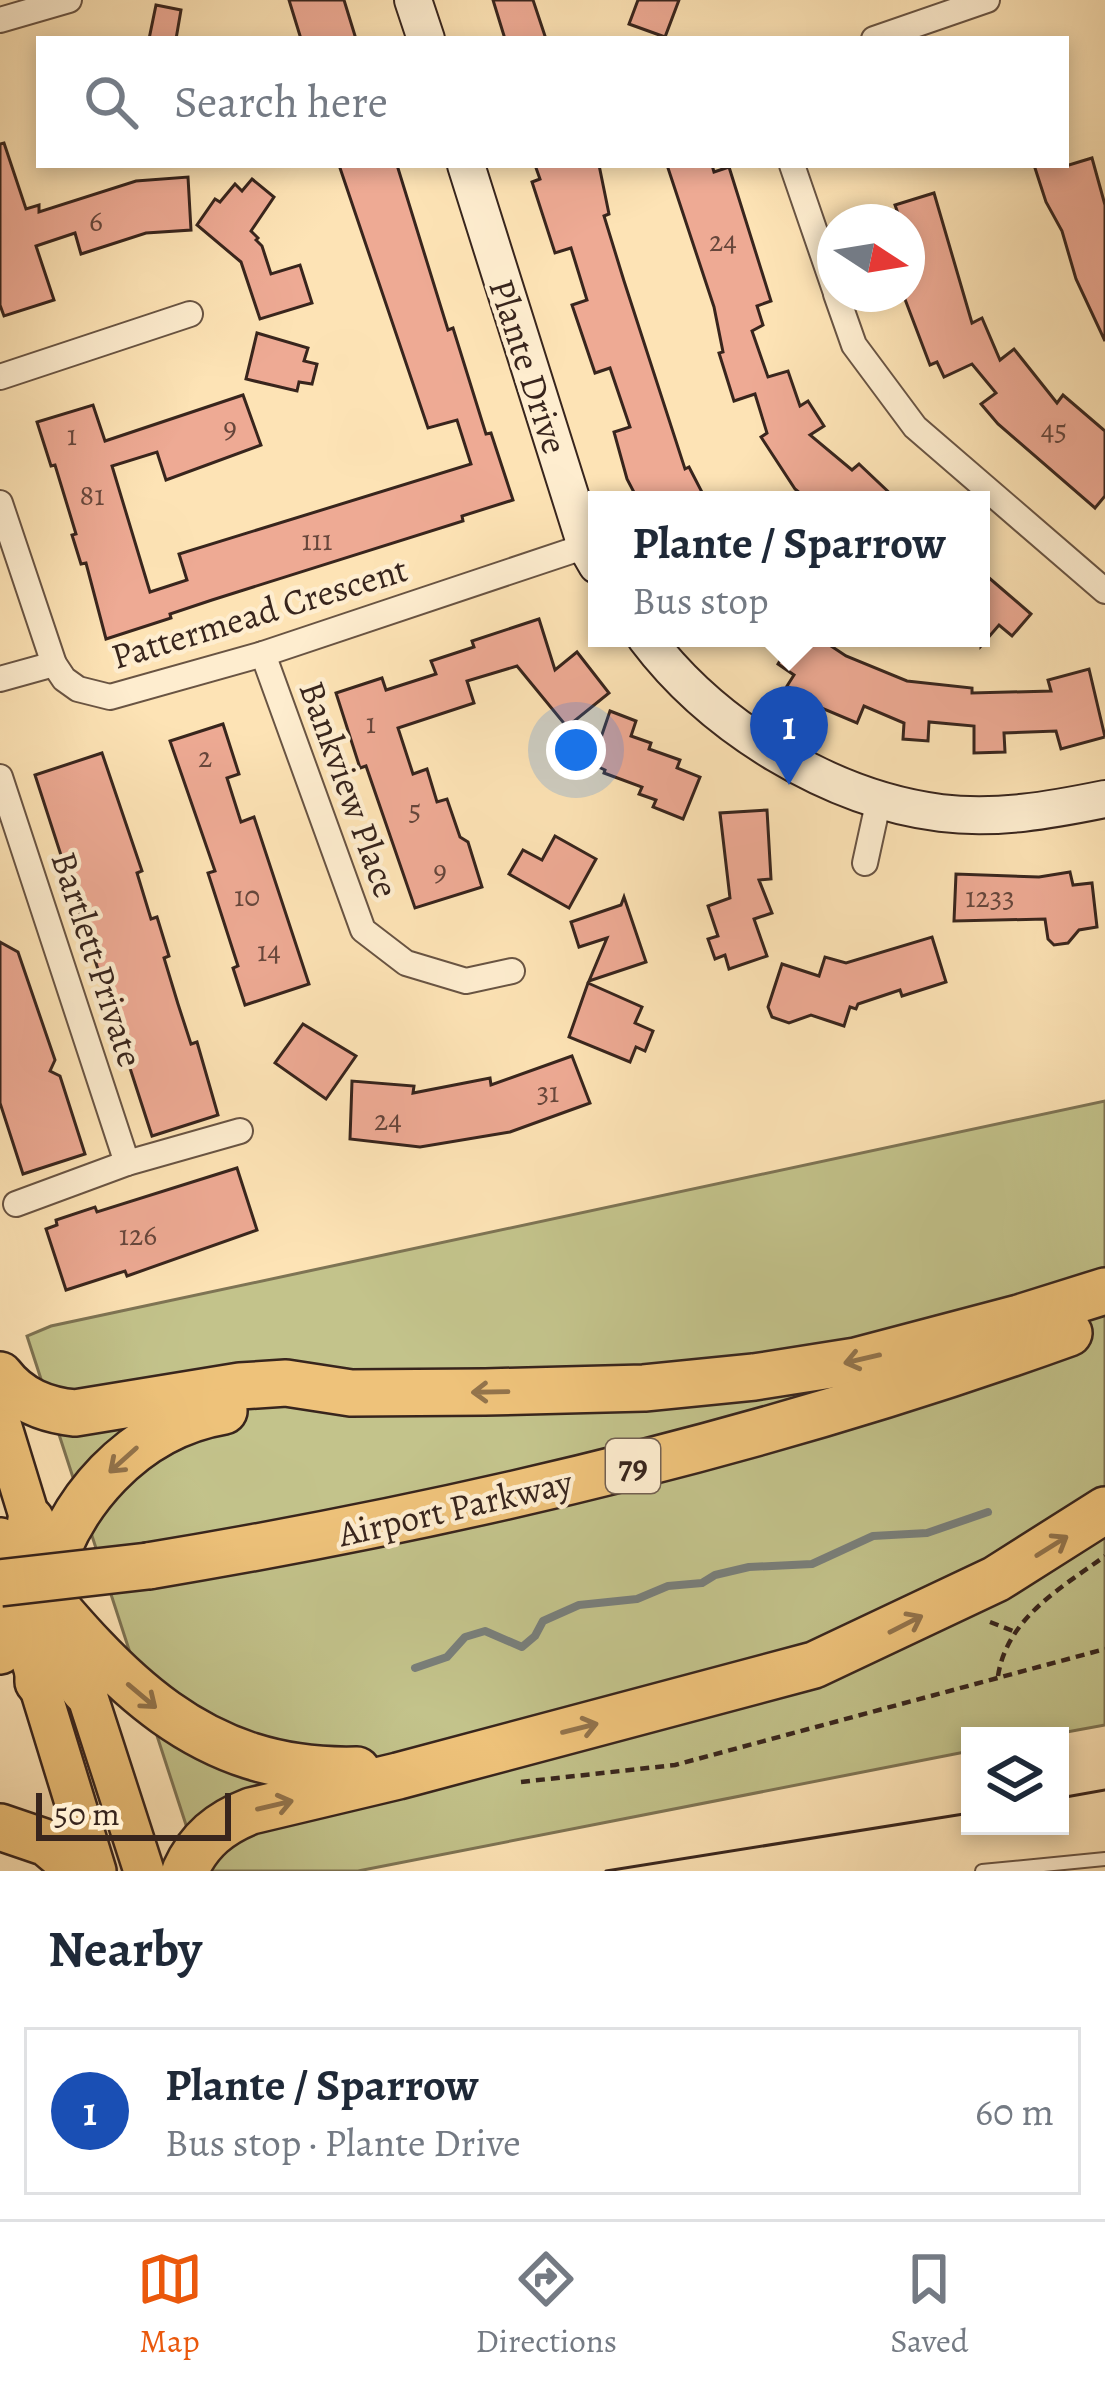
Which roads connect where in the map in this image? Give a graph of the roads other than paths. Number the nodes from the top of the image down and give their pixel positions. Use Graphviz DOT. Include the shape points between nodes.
graph roads {
  1 [pos="69,0"];
  2 [pos="413,0"];
  3 [pos="987,0"];
  4 [pos="0,20"];
  5 [pos="425,36"];
  6 [pos="883,36"];
  7 [pos="467,168"];
  8 [pos="793,168"];
  9 [pos="817,237"];
  10 [pos="843,312"];
  11 [pos="190,314"];
  12 [pos="0,377"];
  13 [pos="989,491"];
  14 [pos="990,492"];
  15 [pos="0,503"];
  16 [pos="588,543"];
  17 [pos="588,556"];
  18 [pos="1105,591"];
  19 [pos="654,647"];
  20 [pos="263,654"];
  21 [pos="54,664"];
  22 [pos="0,679"];
  23 [pos="0,777"];
  24 [pos="879,799"];
  25 [pos="1105,799"];
  26 [pos="865,863"];
  27 [pos="512,971"];
  28 [pos="240,1131"];
  29 [pos="127,1163"];
  30 [pos="16,1204"];
  31 [pos="1105,1291"];
  32 [pos="1105,1320"];
  33 [pos="0,1375"];
  34 [pos="351,1393"];
  35 [pos="0,1421"];
  36 [pos="1105,1510"];
  37 [pos="21,1586"];
  38 [pos="38,1682"];
  39 [pos="85,1690"];
  40 [pos="467,1756"];
  41 [pos="0,1827"];
  42 [pos="1105,1859"];
  43 [pos="80,1871"];
  44 [pos="96,1871"];
  45 [pos="144,1871"];
  46 [pos="185,1871"];
  47 [pos="982,1871"];
  1 -- 4 [label="street"];
  2 -- 5 [label="street"];
  3 -- 6 [label="street"];
  7 -- 16 [label="street, Plante Drive"];
  8 -- 9 [label="street"];
  10 -- 13 [label="street" via="854,345 915,427"];
  11 -- 12 [label="street"];
  14 -- 18 [label="street"];
  15 -- 21 [label="street"];
  17 -- 20 [label="street, Pattermead Crescent"];
  19 -- 24 [label="street" via="690,688 755,737 825,779"];
  20 -- 21 [label="street, Pattermead Crescent" via="110,697 78,689"];
  20 -- 27 [label="street, Bankview Place" via="362,929 406,963 466,981"];
  21 -- 22 [label="street"];
  23 -- 29 [label="street, Bartlett Private"];
  24 -- 25 [label="street" via="999,816"];
  24 -- 26 [label="street"];
  28 -- 29 [label="street"];
  29 -- 30 [label="street"];
  31 -- 34 [label="highway, one-way" via="856,1361 754,1377"];
  32 -- 37 [label="highway, Airport Parkway / 79, bridge" via="746,1438 393,1523"];
  33 -- 34 [label="highway" via="24,1399 75,1413 240,1386"];
  34 -- 37 [label="highway, one-way" via="203,1415 157,1434 89,1496"];
  35 -- 37 [label="main road"];
  40 -- 36 [label="highway, one-way" via="814,1665 996,1579"];
  37 -- 38 [label="highway"];
  37 -- 39 [label="highway"];
  37 -- 40 [label="highway, one-way" via="160,1712 240,1754 344,1770"];
  38 -- 44 [label="main road"];
  39 -- 45 [label="main road"];
  46 -- 40 [label="highway, one-way" via="201,1843 232,1818"];
  41 -- 43 [label="highway" via="47,1843"];
  42 -- 47 [label="lane"];
}
